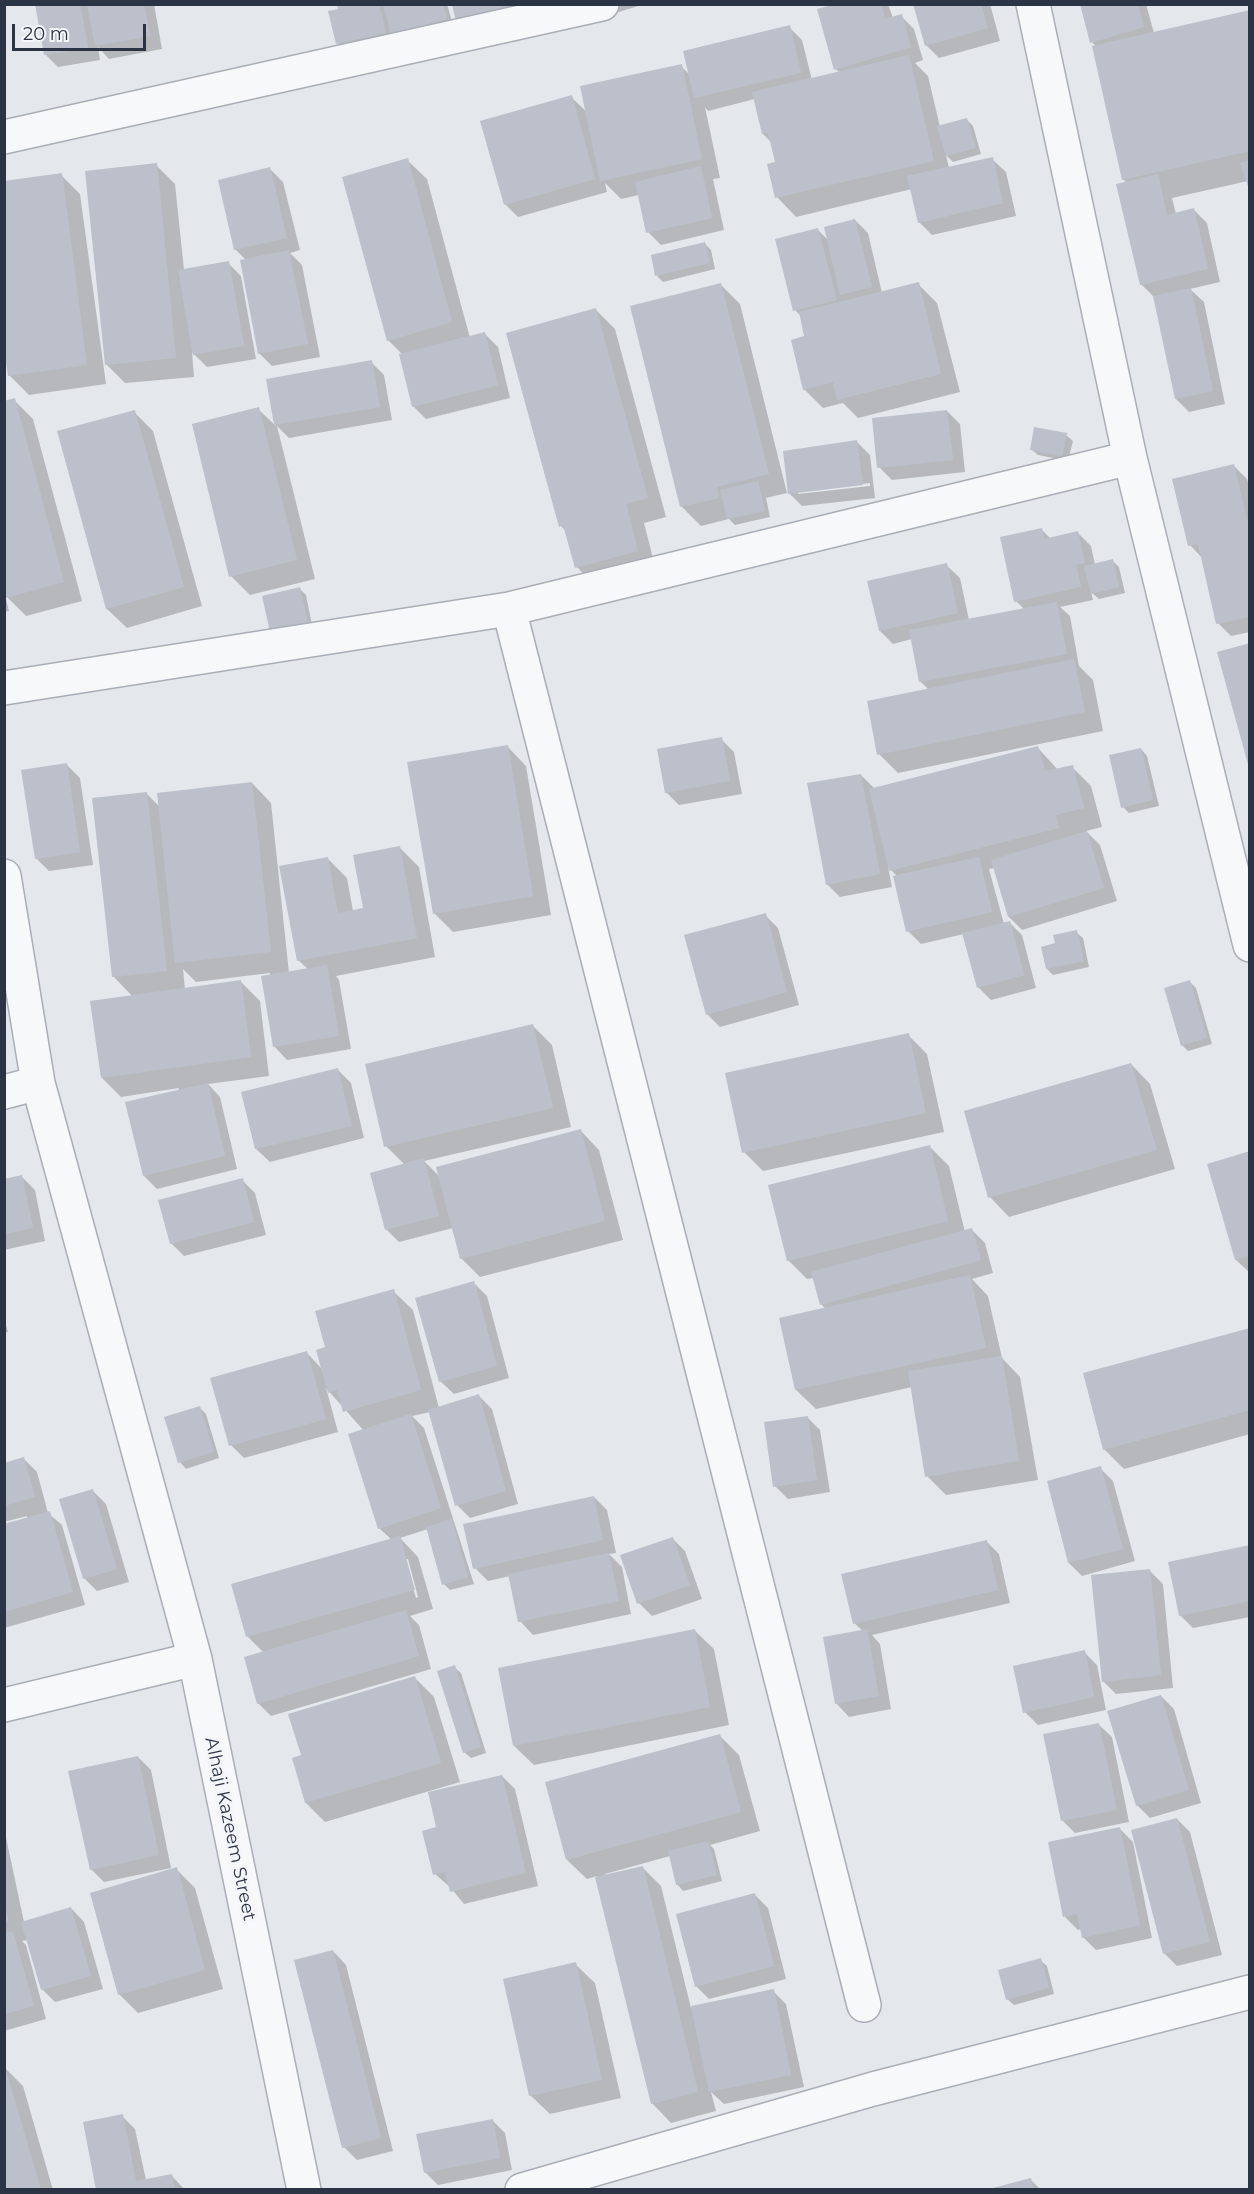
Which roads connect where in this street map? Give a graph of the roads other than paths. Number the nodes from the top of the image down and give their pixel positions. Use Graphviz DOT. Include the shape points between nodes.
graph roads {
  1 [pos="602,4"];
  2 [pos="1034,4"];
  3 [pos="4,137"];
  4 [pos="1130,458"];
  5 [pos="509,609"];
  6 [pos="4,688"];
  7 [pos="4,876"];
  8 [pos="1250,945"];
  9 [pos="38,1083"];
  10 [pos="4,1092"];
  11 [pos="195,1659"];
  12 [pos="4,1705"];
  13 [pos="1250,1992"];
  14 [pos="864,2005"];
  15 [pos="303,2190"];
  16 [pos="522,2190"];
  1 -- 3 [label="street"];
  2 -- 4 [label="street"];
  4 -- 5 [label="street"];
  4 -- 8 [label="street"];
  5 -- 6 [label="street"];
  5 -- 14 [label="street"];
  7 -- 9 [label="street, Alhaji Kazeem Street"];
  9 -- 10 [label="street"];
  9 -- 11 [label="street, Alhaji Kazeem Street"];
  11 -- 12 [label="street"];
  11 -- 15 [label="street, Alhaji Kazeem Street"];
  13 -- 16 [label="street" via="873,2089"];
}
